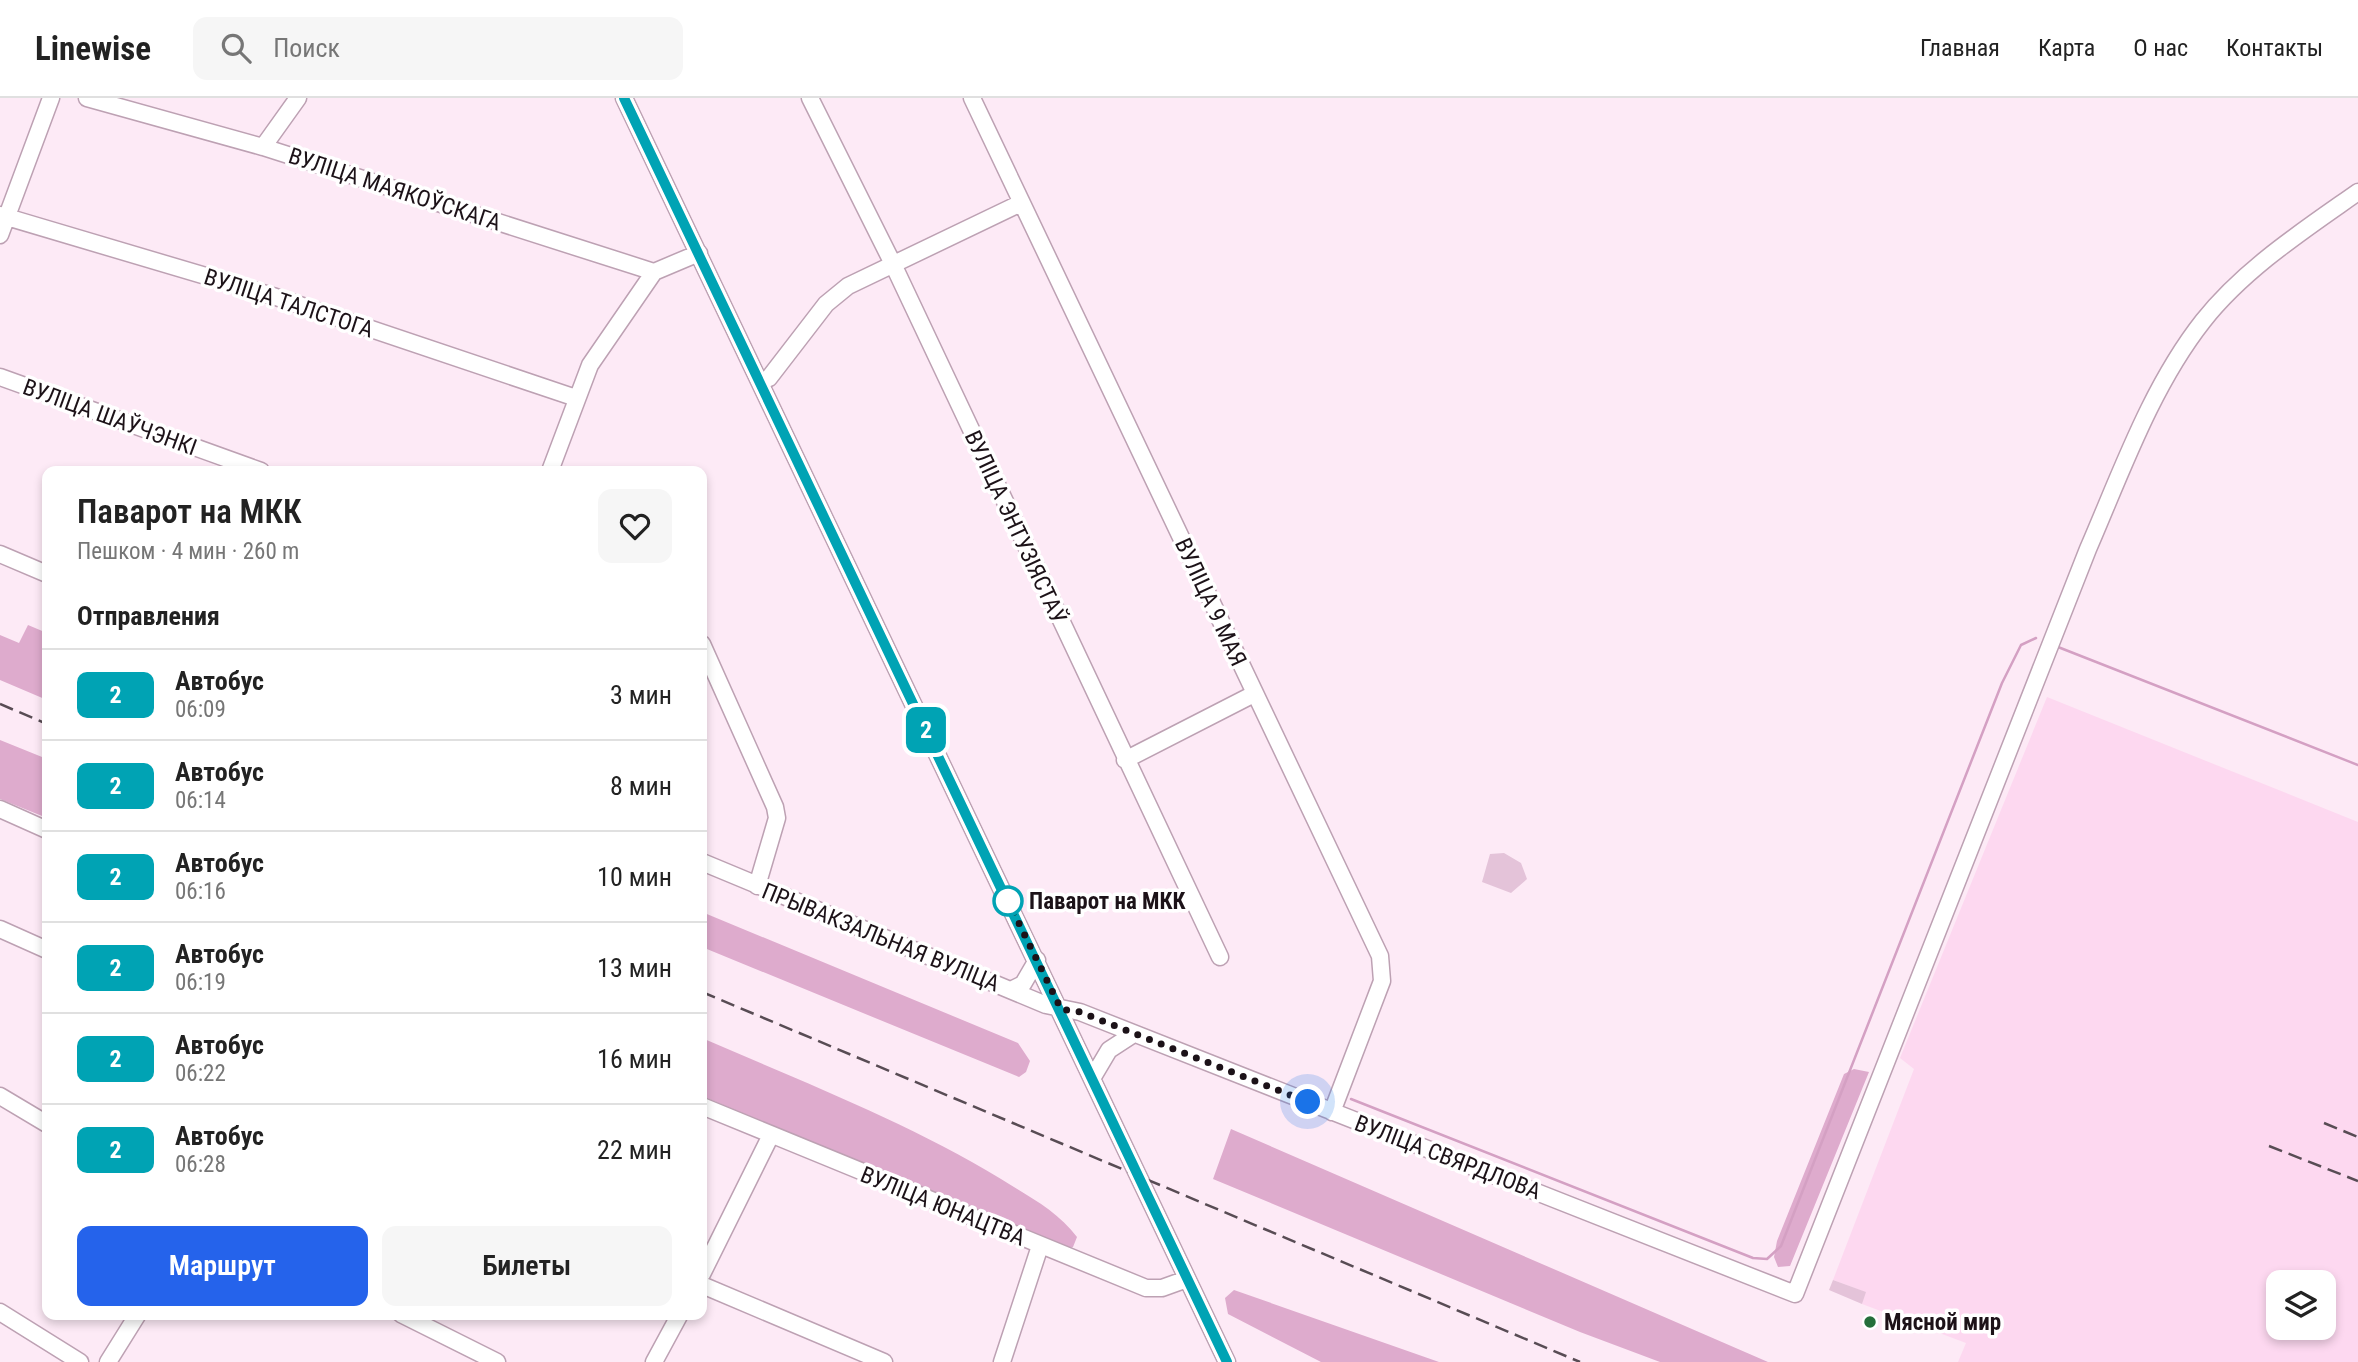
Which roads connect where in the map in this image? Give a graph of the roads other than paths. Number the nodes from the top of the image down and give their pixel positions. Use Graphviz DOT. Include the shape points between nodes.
graph roads {
  1 [pos="51,98"];
  2 [pos="87,98"];
  3 [pos="298,98"];
  4 [pos="624,98"];
  5 [pos="810,98"];
  6 [pos="972,98"];
  7 [pos="263,147"];
  8 [pos="2358,192"];
  9 [pos="1021,203"];
  10 [pos="3,216"];
  11 [pos="0,235"];
  12 [pos="699,253"];
  13 [pos="892,262"];
  14 [pos="654,272"];
  15 [pos="0,377"];
  16 [pos="760,382"];
  17 [pos="576,398"];
  18 [pos="247,466"];
  19 [pos="552,466"];
  20 [pos="0,554"];
  21 [pos="42,572"];
  22 [pos="707,655"];
  23 [pos="1254,694"];
  24 [pos="1125,760"];
  25 [pos="0,809"];
  26 [pos="42,828"];
  27 [pos="707,864"];
  28 [pos="757,886"];
  29 [pos="0,929"];
  30 [pos="42,948"];
  31 [pos="1220,957"];
  32 [pos="1037,960"];
  33 [pos="1012,990"];
  34 [pos="1061,1009"];
  35 [pos="1132,1035"];
  36 [pos="1093,1077"];
  37 [pos="0,1096"];
  38 [pos="707,1108"];
  39 [pos="1332,1112"];
  40 [pos="42,1121"];
  41 [pos="771,1135"];
  42 [pos="1040,1246"];
  43 [pos="707,1264"];
  44 [pos="1187,1279"];
  45 [pos="707,1287"];
  46 [pos="0,1312"];
  47 [pos="134,1320"];
  48 [pos="413,1320"];
  49 [pos="677,1320"];
  50 [pos="79,1362"];
  51 [pos="108,1362"];
  52 [pos="497,1362"];
  53 [pos="654,1362"];
  54 [pos="884,1362"];
  55 [pos="1003,1362"];
  56 [pos="1227,1362"];
  1 -- 10 [label="street"];
  2 -- 7 [label="street, ВУЛІЦА МАЯКОЎСКАГА"];
  3 -- 7 [label="street"];
  4 -- 12 [label="street"];
  5 -- 13 [label="street, ВУЛІЦА ЭНТУЗІЯСТАЎ"];
  6 -- 9 [label="street, ВУЛІЦА 9 МАЯ"];
  7 -- 14 [label="street, ВУЛІЦА МАЯКОЎСКАГА"];
  8 -- 39 [label="street, ВУЛІЦА СВЯРДЛОВА" via="2309,226 2226,296 2204,319 2171,370 2088,549 1795,1294"];
  9 -- 13 [label="street"];
  9 -- 23 [label="street, ВУЛІЦА 9 МАЯ"];
  10 -- 11 [label="street"];
  10 -- 17 [label="street, ВУЛІЦА ТАЛСТОГА" via="273,296"];
  12 -- 14 [label="street"];
  12 -- 16 [label="street"];
  13 -- 16 [label="street" via="826,304 769,378"];
  13 -- 24 [label="street, ВУЛІЦА ЭНТУЗІЯСТАЎ"];
  14 -- 17 [label="street" via="590,365"];
  15 -- 18 [label="street, ВУЛІЦА ШАЎЧЭНКІ"];
  16 -- 32 [label="street"];
  17 -- 19 [label="street"];
  20 -- 21 [label="street"];
  22 -- 28 [label="street" via="775,807 777,818"];
  23 -- 24 [label="street"];
  23 -- 39 [label="street, ВУЛІЦА 9 МАЯ" via="1380,956 1382,981"];
  24 -- 31 [label="street, ВУЛІЦА ЭНТУЗІЯСТАЎ"];
  25 -- 26 [label="street"];
  27 -- 28 [label="street, ПРЫВАКЗАЛЬНАЯ ВУЛІЦА"];
  28 -- 33 [label="street, ПРЫВАКЗАЛЬНАЯ ВУЛІЦА"];
  29 -- 30 [label="street"];
  32 -- 33 [label="street" via="1023,984"];
  32 -- 34 [label="street"];
  33 -- 34 [label="street, ПРЫВАКЗАЛЬНАЯ ВУЛІЦА"];
  34 -- 35 [label="street, ВУЛІЦА СВЯРДЛОВА" via="1080,1012"];
  34 -- 36 [label="street"];
  35 -- 36 [label="street" via="1109,1050"];
  35 -- 39 [label="street, ВУЛІЦА СВЯРДЛОВА"];
  36 -- 44 [label="street"];
  37 -- 40 [label="street"];
  38 -- 41 [label="street, ВУЛІЦА ЮНАЦТВА"];
  41 -- 42 [label="street, ВУЛІЦА ЮНАЦТВА"];
  41 -- 43 [label="street"];
  42 -- 44 [label="street, ВУЛІЦА ЮНАЦТВА" via="1146,1288 1163,1288"];
  42 -- 55 [label="street"];
  44 -- 56 [label="street"];
  45 -- 54 [label="street"];
  46 -- 50 [label="street"];
  47 -- 51 [label="street"];
  48 -- 52 [label="street"];
  49 -- 53 [label="street"];
}
